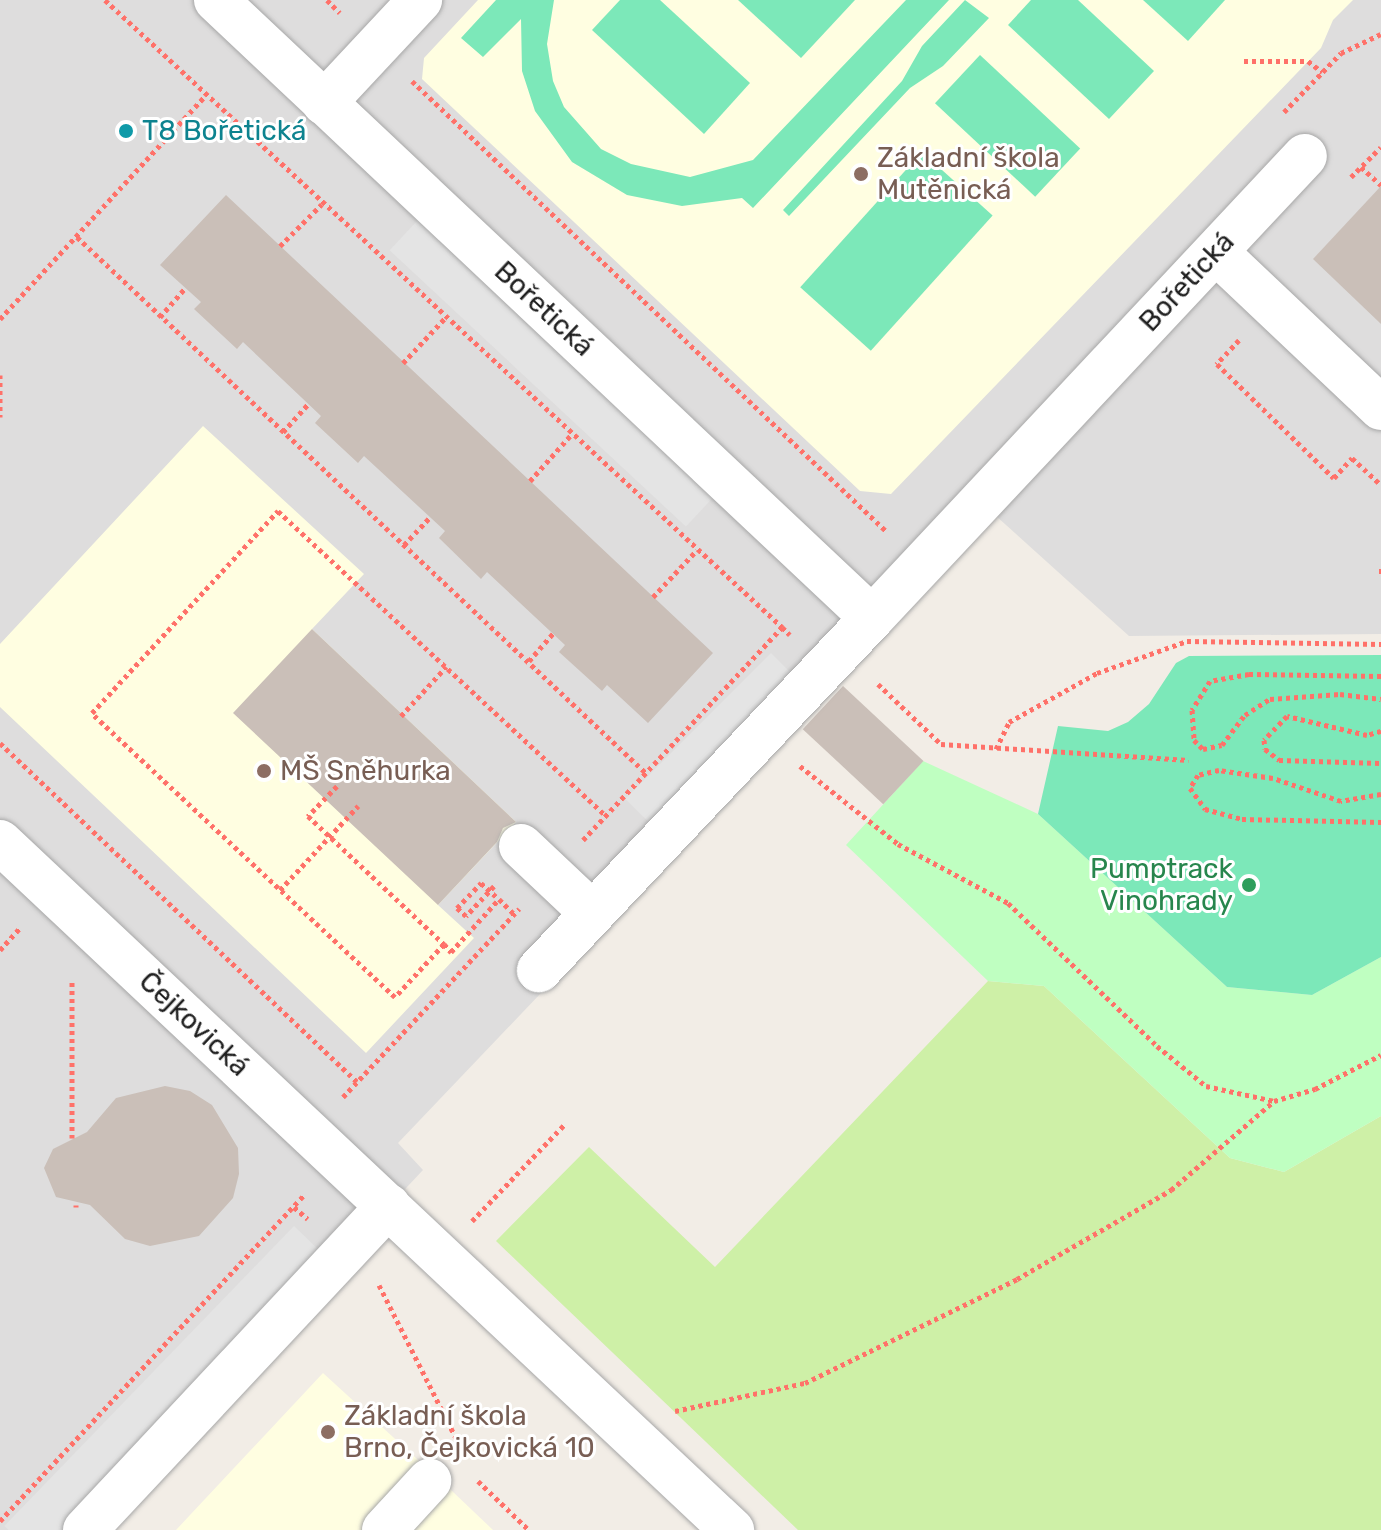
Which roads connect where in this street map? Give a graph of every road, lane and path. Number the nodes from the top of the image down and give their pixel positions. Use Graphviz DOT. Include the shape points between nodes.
graph roads {
  1 [pos="105,0"];
  2 [pos="216,0"];
  3 [pos="327,0"];
  4 [pos="420,0"];
  5 [pos="376,47"];
  6 [pos="1244,61"];
  7 [pos="1322,72"];
  8 [pos="205,96"];
  9 [pos="324,103"];
  10 [pos="1305,156"];
  11 [pos="1361,167"];
  12 [pos="1381,185"];
  13 [pos="322,204"];
  14 [pos="77,237"];
  15 [pos="280,246"];
  16 [pos="1216,252"];
  17 [pos="185,288"];
  18 [pos="160,317"];
  19 [pos="446,317"];
  20 [pos="0,319"];
  21 [pos="403,363"];
  22 [pos="1217,364"];
  23 [pos="0,375"];
  24 [pos="308,404"];
  25 [pos="1381,408"];
  26 [pos="0,417"];
  27 [pos="283,432"];
  28 [pos="571,435"];
  29 [pos="530,481"];
  30 [pos="1381,485"];
  31 [pos="430,517"];
  32 [pos="404,545"];
  33 [pos="697,550"];
  34 [pos="922,564"];
  35 [pos="653,597"];
  36 [pos="872,618"];
  37 [pos="782,627"];
  38 [pos="553,633"];
  39 [pos="1381,644"];
  40 [pos="842,650"];
  41 [pos="529,661"];
  42 [pos="446,667"];
  43 [pos="1381,676"];
  44 [pos="1381,699"];
  45 [pos="401,716"];
  46 [pos="1381,731"];
  47 [pos="763,733"];
  48 [pos="0,743"];
  49 [pos="996,749"];
  50 [pos="1188,760"];
  51 [pos="1381,763"];
  52 [pos="646,773"];
  53 [pos="337,786"];
  54 [pos="1381,794"];
  55 [pos="358,806"];
  56 [pos="606,816"];
  57 [pos="1381,822"];
  58 [pos="330,836"];
  59 [pos="0,842"];
  60 [pos="521,846"];
  61 [pos="495,885"];
  62 [pos="280,890"];
  63 [pos="499,899"];
  64 [pos="592,913"];
  65 [pos="514,914"];
  66 [pos="25,923"];
  67 [pos="444,944"];
  68 [pos="0,950"];
  69 [pos="539,970"];
  70 [pos="72,989"];
  71 [pos="1381,1055"];
  72 [pos="357,1082"];
  73 [pos="1274,1101"];
  74 [pos="565,1124"];
  75 [pos="72,1138"];
  76 [pos="310,1189"];
  77 [pos="388,1206"];
  78 [pos="439,1255"];
  79 [pos="374,1275"];
  80 [pos="619,1424"];
  81 [pos="463,1453"];
  82 [pos="470,1467"];
  83 [pos="429,1481"];
  84 [pos="2,1516"];
  85 [pos="85,1530"];
  86 [pos="384,1530"];
  87 [pos="529,1530"];
  88 [pos="732,1530"];
  1 -- 8 [label="path"];
  2 -- 9 [label="street, Bořetická"];
  3 -- 5 [label="path"];
  4 -- 5 [label="street"];
  5 -- 9 [label="street"];
  5 -- 34 [label="path"];
  6 -- 7 [label="path" via="1308,61"];
  8 -- 13 [label="path"];
  8 -- 14 [label="path"];
  9 -- 36 [label="street, Bořetická"];
  10 -- 16 [label="street, Bořetická"];
  11 -- 12 [label="path"];
  13 -- 15 [label="path"];
  13 -- 19 [label="path"];
  14 -- 18 [label="path"];
  14 -- 20 [label="path"];
  16 -- 25 [label="street"];
  16 -- 34 [label="street, Bořetická"];
  17 -- 18 [label="path"];
  18 -- 27 [label="path"];
  19 -- 21 [label="path"];
  19 -- 28 [label="path"];
  22 -- 30 [label="path" via="1334,478 1352,458"];
  23 -- 26 [label="path"];
  24 -- 27 [label="path"];
  27 -- 32 [label="path"];
  28 -- 29 [label="path"];
  28 -- 33 [label="path"];
  31 -- 32 [label="path"];
  32 -- 41 [label="path"];
  33 -- 35 [label="path"];
  33 -- 37 [label="path"];
  34 -- 36 [label="street, Bořetická"];
  36 -- 40 [label="street, Bořetická"];
  38 -- 41 [label="path"];
  39 -- 49 [label="path" via="1187,641 1097,673 1009,722"];
  40 -- 47 [label="street, Bořetická"];
  40 -- 49 [label="path" via="941,744"];
  41 -- 52 [label="path"];
  42 -- 45 [label="path"];
  42 -- 56 [label="path"];
  42 -- 62 [label="path" via="278,511 92,713"];
  43 -- 44 [label="path" via="1249,674 1210,681 1192,710 1194,740 1203,749 1222,745 1251,709 1270,699 1340,694"];
  46 -- 51 [label="path" via="1367,735 1287,716 1264,740 1265,749 1279,760"];
  47 -- 64 [label="street, Bořetická"];
  47 -- 73 [label="path" via="898,844 1008,903 1206,1086"];
  48 -- 72 [label="path"];
  49 -- 50 [label="path"];
  53 -- 58 [label="path" via="308,816"];
  54 -- 57 [label="path" via="1341,801 1273,778 1219,770 1198,775 1190,788 1205,809 1242,819"];
  55 -- 58 [label="path"];
  58 -- 62 [label="path"];
  58 -- 67 [label="path"];
  59 -- 77 [label="street, Čejkovická"];
  60 -- 64 [label="street"];
  61 -- 63 [label="path" via="485,895 466,916 457,908 481,883 490,891"];
  62 -- 67 [label="path" via="395,997"];
  63 -- 65 [label="path"];
  63 -- 67 [label="path" via="451,952"];
  64 -- 69 [label="street, Bořetická"];
  66 -- 68 [label="path"];
  70 -- 75 [label="path"];
  71 -- 73 [label="path" via="1315,1089"];
  73 -- 80 [label="path" via="1171,1190 1017,1279 805,1383"];
  74 -- 78 [label="path"];
  76 -- 84 [label="path"];
  77 -- 78 [label="street, Čejkovická"];
  77 -- 85 [label="street"];
  78 -- 80 [label="street, Čejkovická"];
  79 -- 81 [label="path"];
  80 -- 88 [label="street, Čejkovická"];
  82 -- 87 [label="path"];
  83 -- 86 [label="street"];
}
